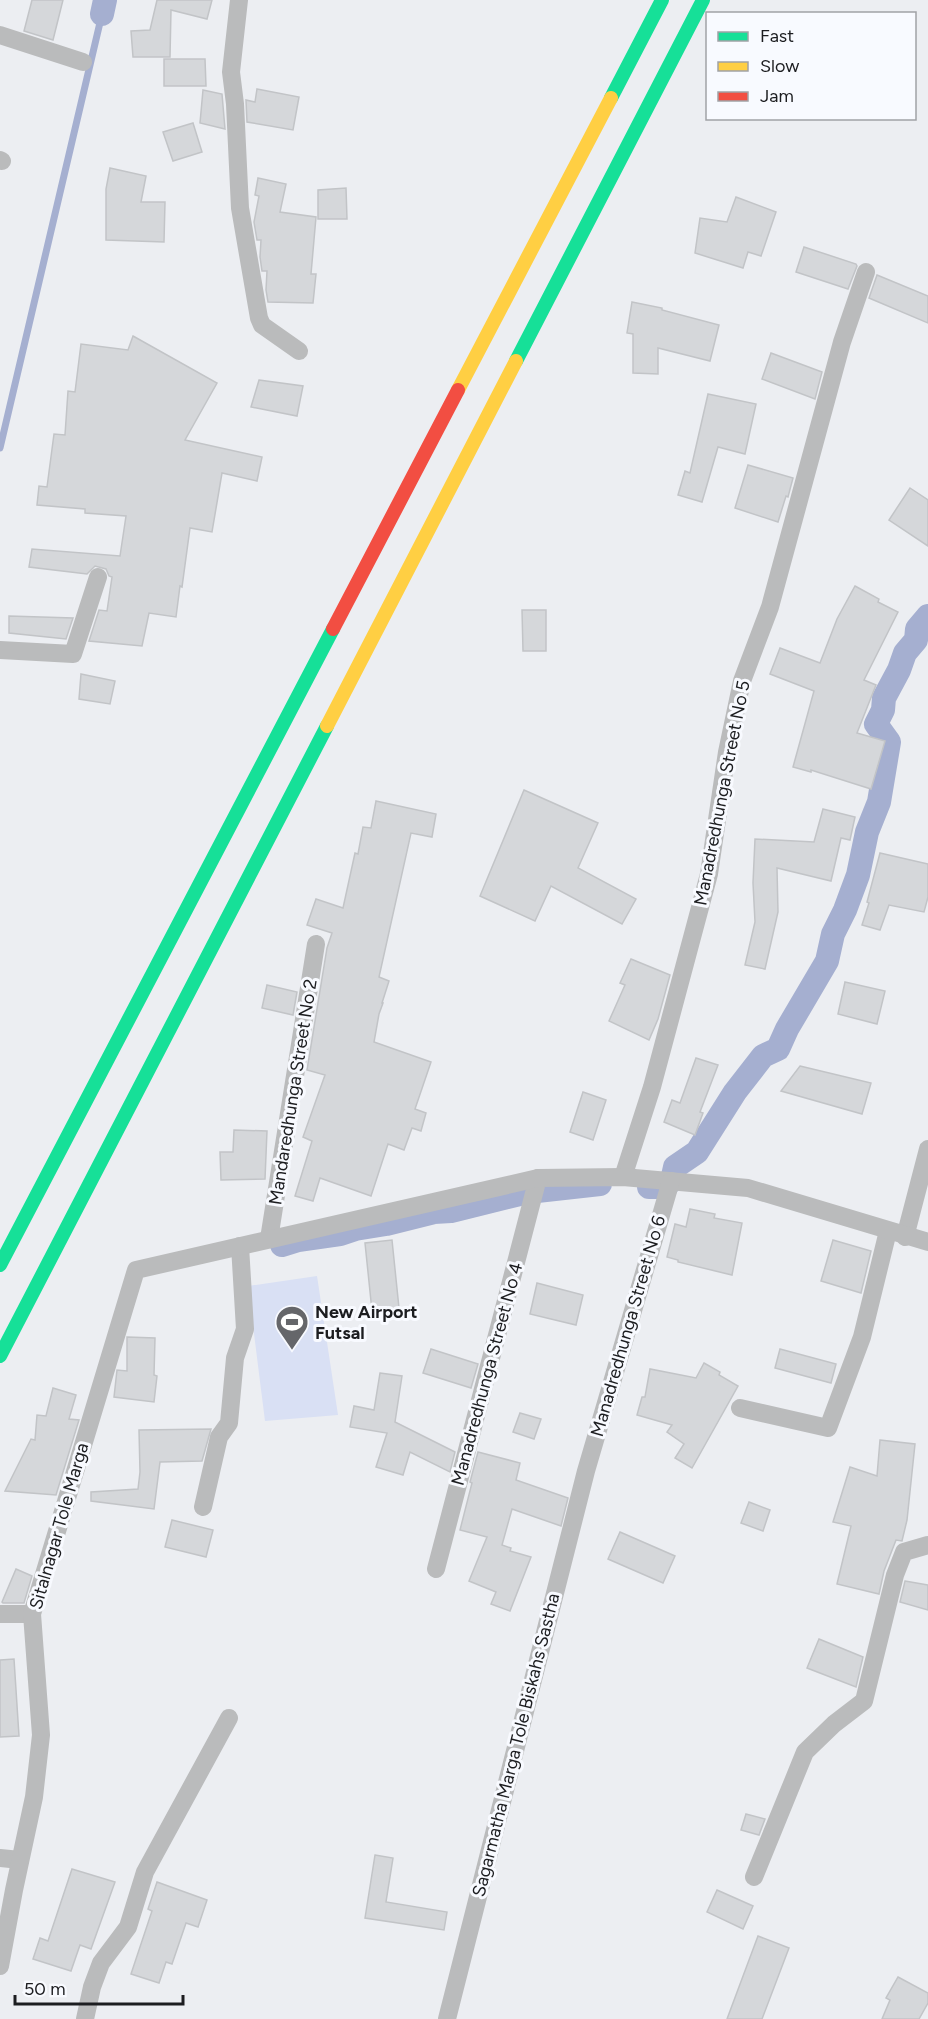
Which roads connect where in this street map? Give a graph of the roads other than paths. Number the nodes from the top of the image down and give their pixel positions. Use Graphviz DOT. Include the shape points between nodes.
graph roads {
  1 [pos="239,0"];
  2 [pos="662,0"];
  3 [pos="703,0"];
  4 [pos="0,35"];
  5 [pos="83,63"];
  6 [pos="866,272"];
  7 [pos="299,351"];
  8 [pos="98,577"];
  9 [pos="0,650"];
  10 [pos="316,944"];
  11 [pos="928,1149"];
  12 [pos="623,1177"];
  13 [pos="538,1178"];
  14 [pos="671,1181"];
  15 [pos="897,1234"];
  16 [pos="269,1239"];
  17 [pos="928,1242"];
  18 [pos="240,1246"];
  19 [pos="0,1265"];
  20 [pos="0,1356"];
  21 [pos="740,1408"];
  22 [pos="586,1471"];
  23 [pos="203,1507"];
  24 [pos="928,1545"];
  25 [pos="436,1569"];
  26 [pos="0,1614"];
  27 [pos="32,1614"];
  28 [pos="229,1718"];
  29 [pos="0,1858"];
  30 [pos="21,1860"];
  31 [pos="754,1877"];
  32 [pos="0,1966"];
  33 [pos="85,2019"];
  34 [pos="447,2019"];
  1 -- 7 [label="street" via="231,72 240,208 262,325"];
  2 -- 19 [label="street"];
  3 -- 20 [label="street"];
  4 -- 5 [label="street"];
  6 -- 12 [label="street, Manadredhunga Street No 5" via="842,342 770,607 742,681 709,874 652,1087"];
  8 -- 9 [label="street" via="72,654"];
  10 -- 16 [label="street, Mandaredhunga Street No 2"];
  11 -- 15 [label="street"];
  12 -- 13 [label="street"];
  12 -- 14 [label="street"];
  13 -- 16 [label="street"];
  13 -- 25 [label="street, Manadredhunga Street No 4"];
  14 -- 15 [label="street" via="748,1188"];
  14 -- 22 [label="street, Manadredhunga Street No 6"];
  15 -- 17 [label="street"];
  15 -- 21 [label="street" via="828,1428"];
  16 -- 18 [label="street"];
  18 -- 23 [label="street" via="245,1329 235,1358 229,1424 219,1437"];
  18 -- 27 [label="street, Sitalnagar Tole Marga" via="136,1270"];
  22 -- 34 [label="street, Sagarmatha Marga Tole Biskahs Sastha"];
  24 -- 31 [label="street" via="904,1552 864,1701 805,1752"];
  26 -- 27 [label="street"];
  27 -- 30 [label="street, Sitalnagar Tole Marga" via="40,1735 34,1797"];
  28 -- 33 [label="street" via="146,1872 128,1927 101,1963"];
  29 -- 30 [label="street"];
  30 -- 32 [label="street, Sitalnagar Tole Marga"];
}
